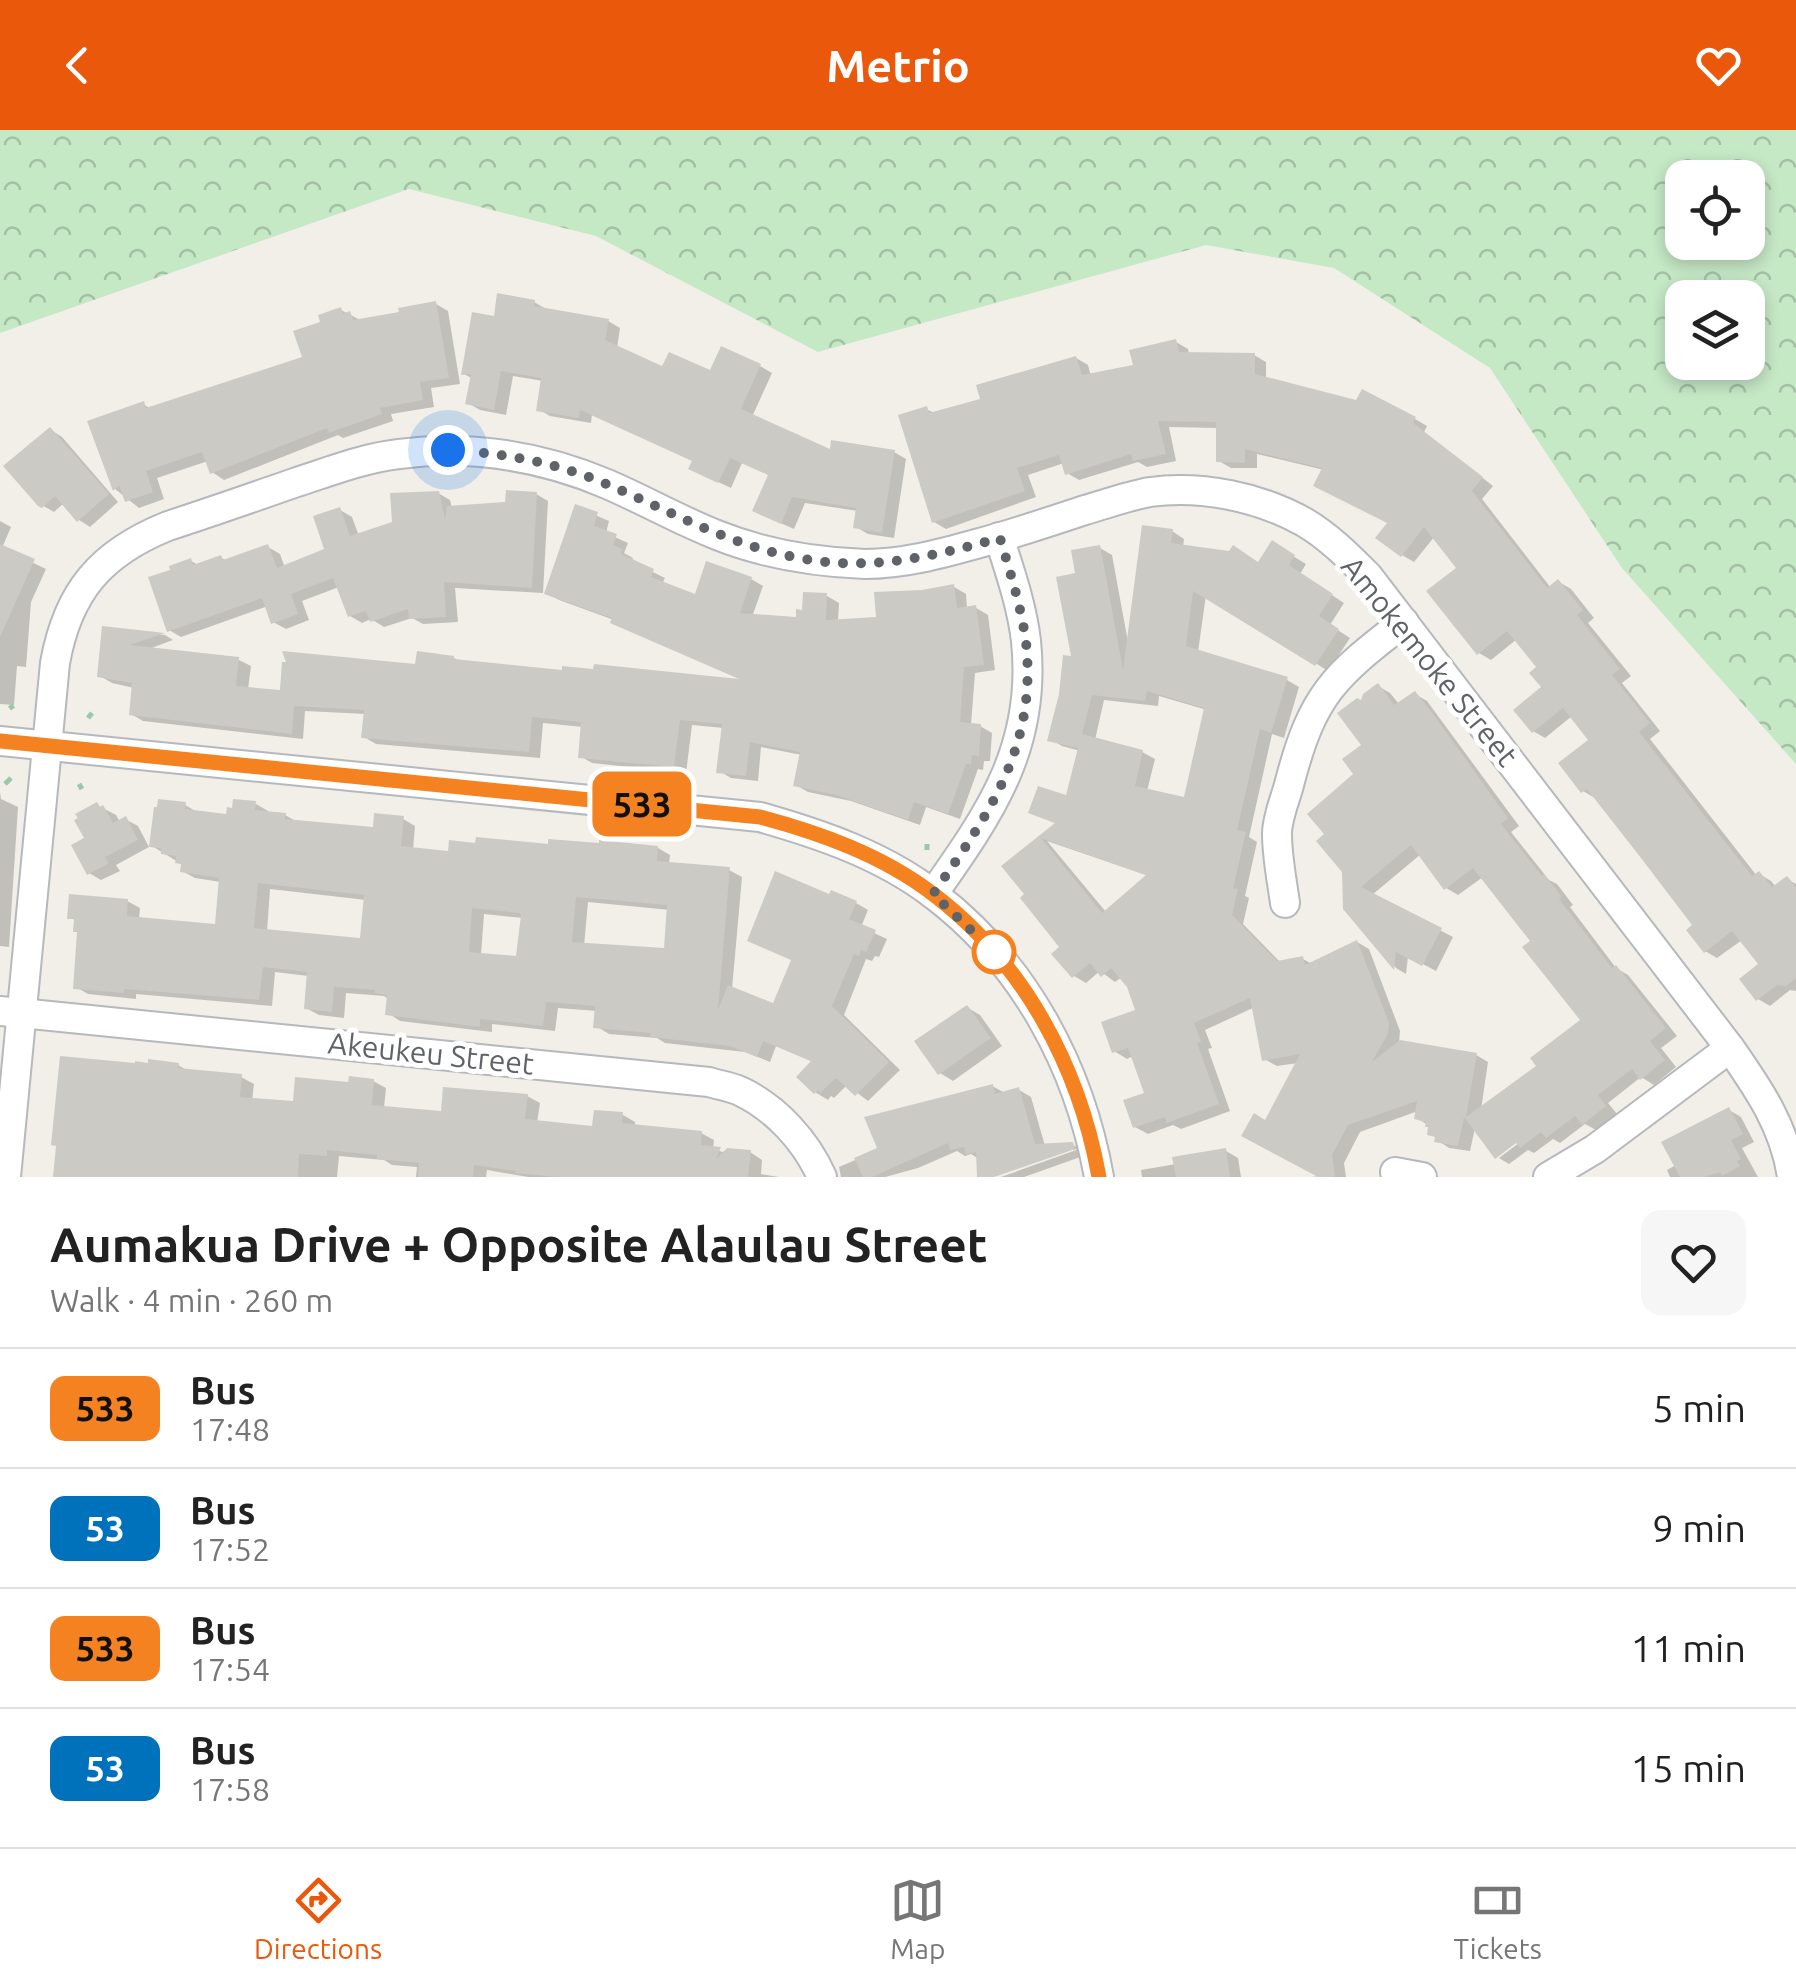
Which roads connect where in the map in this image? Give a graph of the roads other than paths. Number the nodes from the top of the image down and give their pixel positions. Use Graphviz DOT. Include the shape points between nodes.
graph roads {
  1 [pos="1000,538"];
  2 [pos="1404,622"];
  3 [pos="0,742"];
  4 [pos="48,746"];
  5 [pos="933,894"];
  6 [pos="1285,904"];
  7 [pos="11,1012"];
  8 [pos="1730,1048"];
  9 [pos="6,1177"];
  10 [pos="822,1177"];
  11 [pos="1099,1177"];
  12 [pos="1548,1177"];
  13 [pos="1792,1177"];
  1 -- 2 [label="street, Amokemoke Street" via="1152,492 1243,498 1275,508 1338,547"];
  1 -- 4 [label="street, Amokemoke Street" via="868,564 793,558 716,535 604,483 532,460 448,450 357,462 145,535 91,575 63,627"];
  1 -- 5 [label="street" via="1026,642 1022,717 1006,780"];
  2 -- 6 [label="street" via="1344,670 1308,723 1277,832"];
  2 -- 8 [label="street, Amokemoke Street"];
  3 -- 4 [label="street"];
  4 -- 5 [label="street" via="760,817 844,844"];
  4 -- 7 [label="street, Amokemoke Street"];
  5 -- 11 [label="street" via="1002,960 1045,1022 1080,1099"];
  7 -- 9 [label="street, Amokemoke Street"];
  7 -- 10 [label="street, Akeukeu Street" via="709,1082 739,1091 786,1124"];
  8 -- 12 [label="street" via="1595,1150"];
  8 -- 13 [label="street, Amokemoke Street" via="1780,1129"];
}
